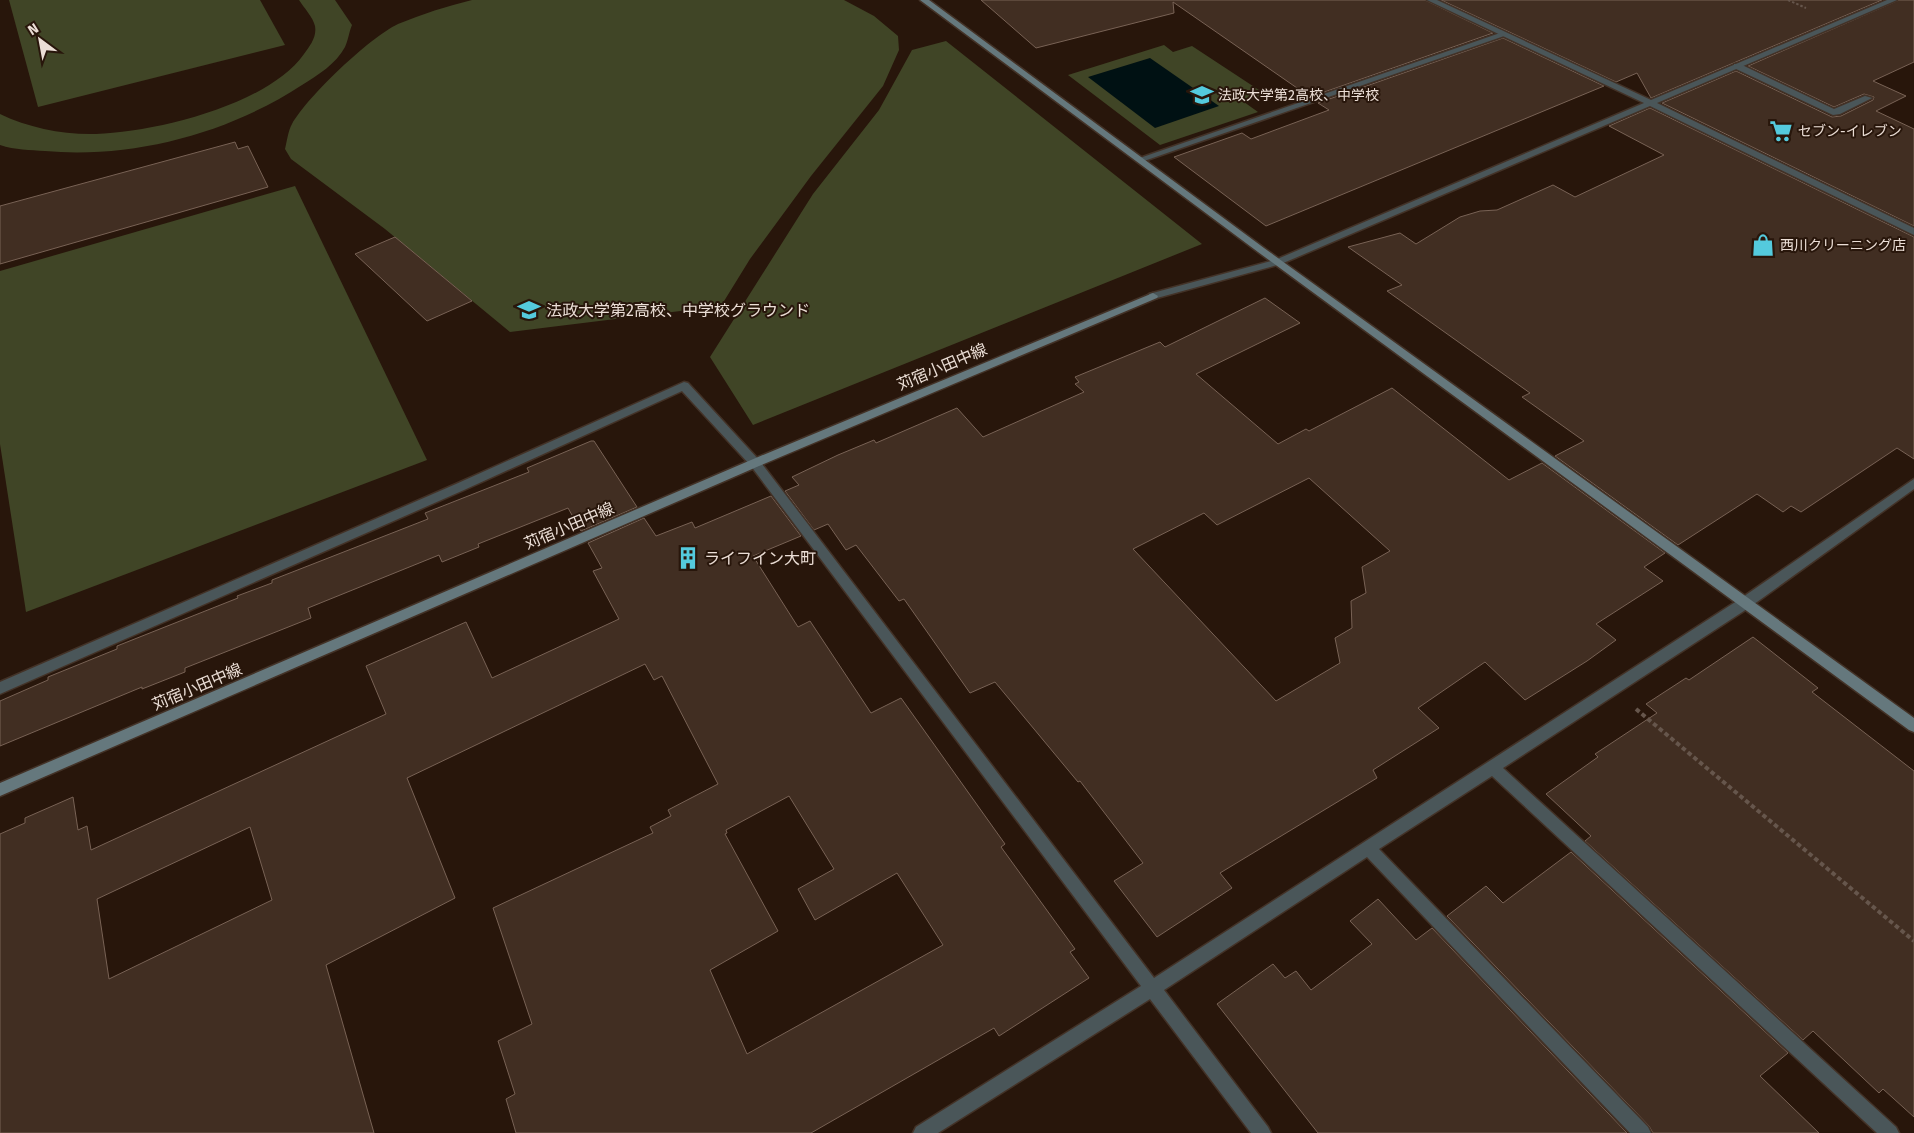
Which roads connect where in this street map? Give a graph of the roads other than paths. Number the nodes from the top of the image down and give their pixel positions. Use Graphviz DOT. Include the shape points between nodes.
graph roads {
  1 [pos="924,0"];
  2 [pos="1431,0"];
  3 [pos="1893,0"];
  4 [pos="1503,35"];
  5 [pos="1737,66"];
  6 [pos="1868,98"];
  7 [pos="1650,103"];
  8 [pos="1141,160"];
  9 [pos="1914,232"];
  10 [pos="1278,262"];
  11 [pos="755,464"];
  12 [pos="1910,491"];
  13 [pos="1745,603"];
  14 [pos="0,688"];
  15 [pos="1914,726"];
  16 [pos="1492,767"];
  17 [pos="0,790"];
  18 [pos="1368,848"];
  19 [pos="1152,989"];
  20 [pos="922,1133"];
  21 [pos="1262,1133"];
  22 [pos="1642,1133"];
  23 [pos="1890,1133"];
  1 -- 8 [label="street"];
  2 -- 4 [label="street"];
  3 -- 5 [label="street"];
  4 -- 7 [label="street"];
  4 -- 8 [label="street"];
  5 -- 6 [label="street" via="1833,112"];
  5 -- 7 [label="street"];
  7 -- 9 [label="street"];
  7 -- 10 [label="street"];
  8 -- 10 [label="street"];
  10 -- 11 [label="street, 苅宿小田中線" via="1153,296"];
  10 -- 13 [label="street"];
  11 -- 14 [label="street" via="684,386"];
  11 -- 17 [label="street, 苅宿小田中線"];
  11 -- 19 [label="street"];
  12 -- 13 [label="street"];
  13 -- 15 [label="street"];
  13 -- 16 [label="street"];
  16 -- 18 [label="street"];
  16 -- 23 [label="street"];
  18 -- 19 [label="street"];
  18 -- 22 [label="street"];
  19 -- 20 [label="street"];
  19 -- 21 [label="street"];
}
